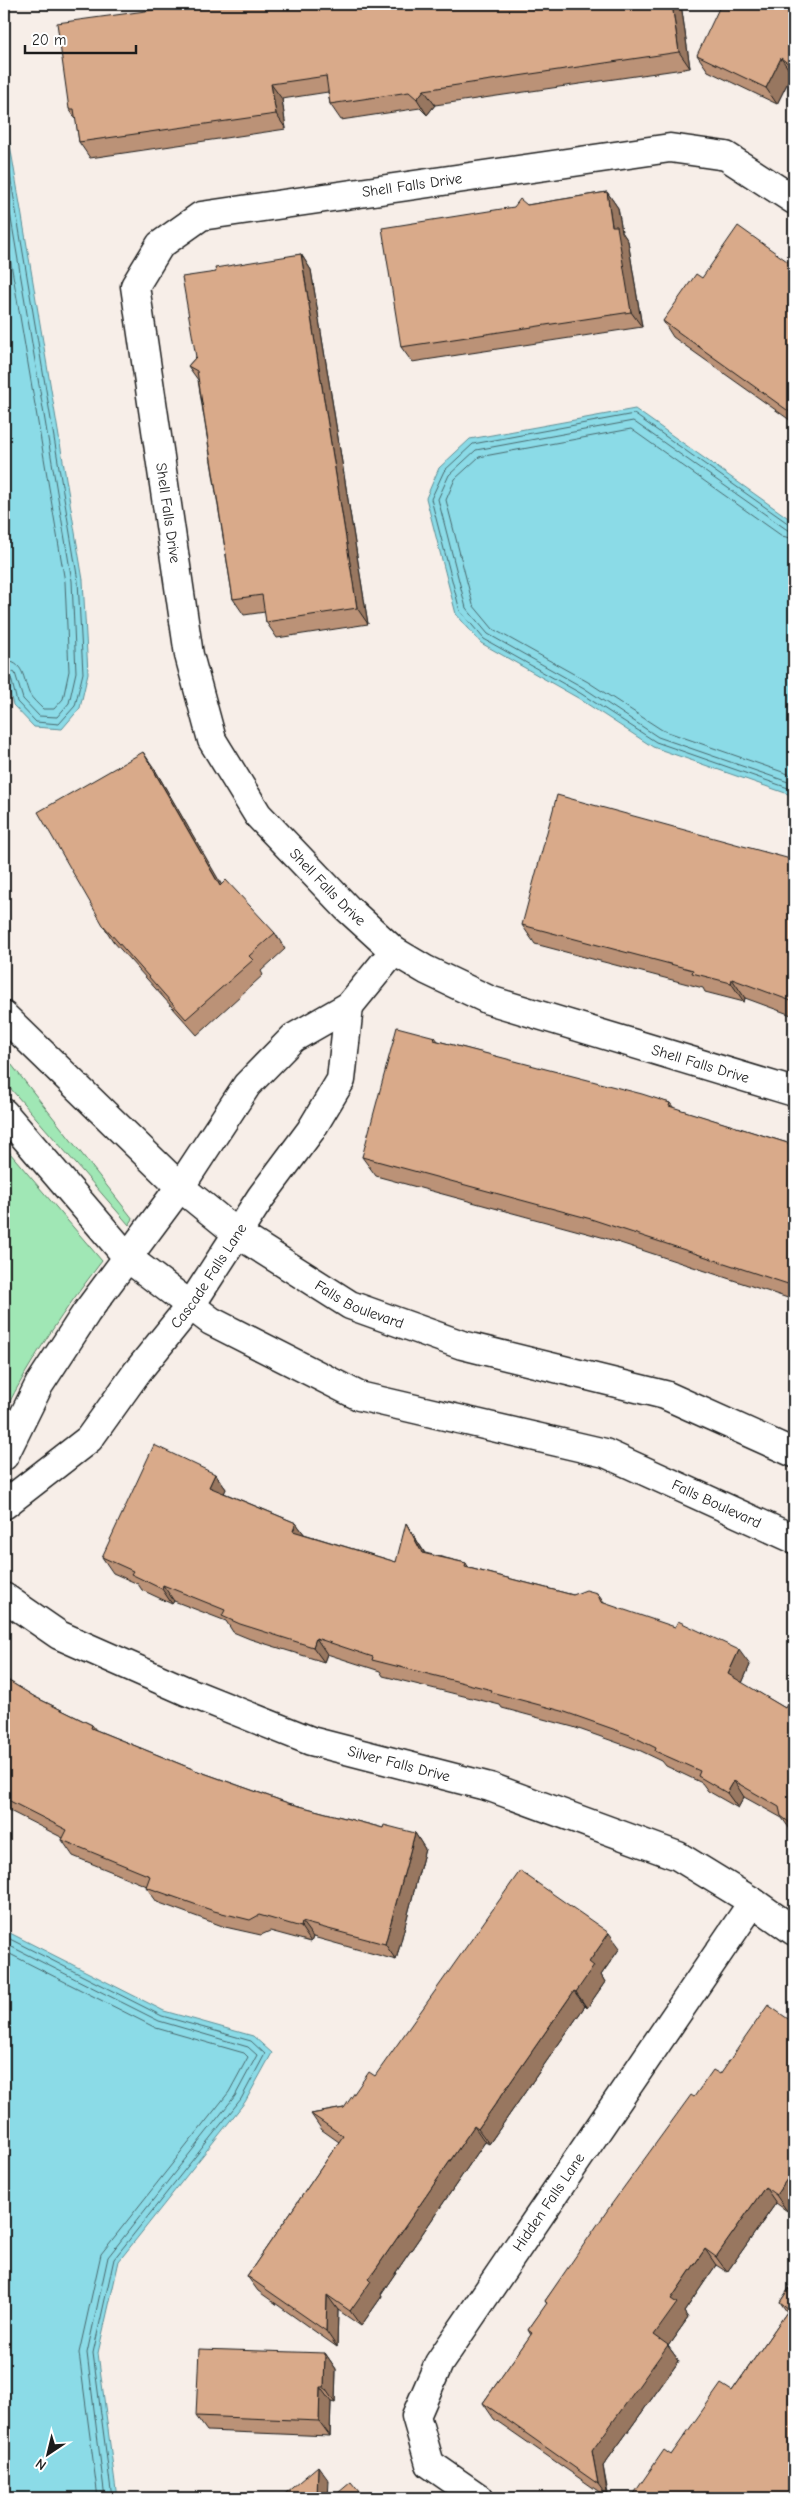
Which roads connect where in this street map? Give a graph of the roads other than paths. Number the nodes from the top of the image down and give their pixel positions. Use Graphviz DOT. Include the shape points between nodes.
graph roads {
  1 [pos="794,200"];
  2 [pos="394,951"];
  3 [pos="349,1006"];
  4 [pos="4,1016"];
  5 [pos="794,1092"];
  6 [pos="4,1113"];
  7 [pos="180,1187"];
  8 [pos="238,1234"];
  9 [pos="128,1258"];
  10 [pos="191,1305"];
  11 [pos="794,1453"];
  12 [pos="4,1456"];
  13 [pos="4,1505"];
  14 [pos="794,1540"];
  15 [pos="4,1597"];
  16 [pos="753,1902"];
  17 [pos="794,1931"];
  18 [pos="479,2498"];
  1 -- 2 [label="street, Shell Falls Drive" via="726,156 670,148 201,216 160,245 135,286 189,654 212,740 258,815 347,908"];
  2 -- 3 [label="street"];
  2 -- 5 [label="street, Shell Falls Drive" via="489,1000"];
  3 -- 7 [label="street" via="293,1038 247,1085"];
  3 -- 8 [label="street, Cascade Falls Lane" via="340,1080 312,1130 261,1197"];
  4 -- 7 [label="street, Falls Boulevard"];
  6 -- 9 [label="street, Falls Boulevard"];
  7 -- 8 [label="street, Falls Boulevard"];
  7 -- 9 [label="street"];
  8 -- 10 [label="street, Cascade Falls Lane"];
  8 -- 11 [label="street, Falls Boulevard" via="350,1305 462,1345 665,1395"];
  9 -- 10 [label="street, Falls Boulevard"];
  9 -- 12 [label="street" via="86,1313 39,1385"];
  10 -- 13 [label="street, Cascade Falls Lane" via="89,1439"];
  10 -- 14 [label="street, Falls Boulevard" via="210,1321 359,1396 605,1454"];
  15 -- 16 [label="street, Silver Falls Drive" via="59,1635 186,1691 311,1741 490,1787 678,1856"];
  16 -- 17 [label="street, Silver Falls Drive"];
  16 -- 18 [label="street, Hidden Falls Lane" via="439,2363 416,2416 430,2464"];
}
